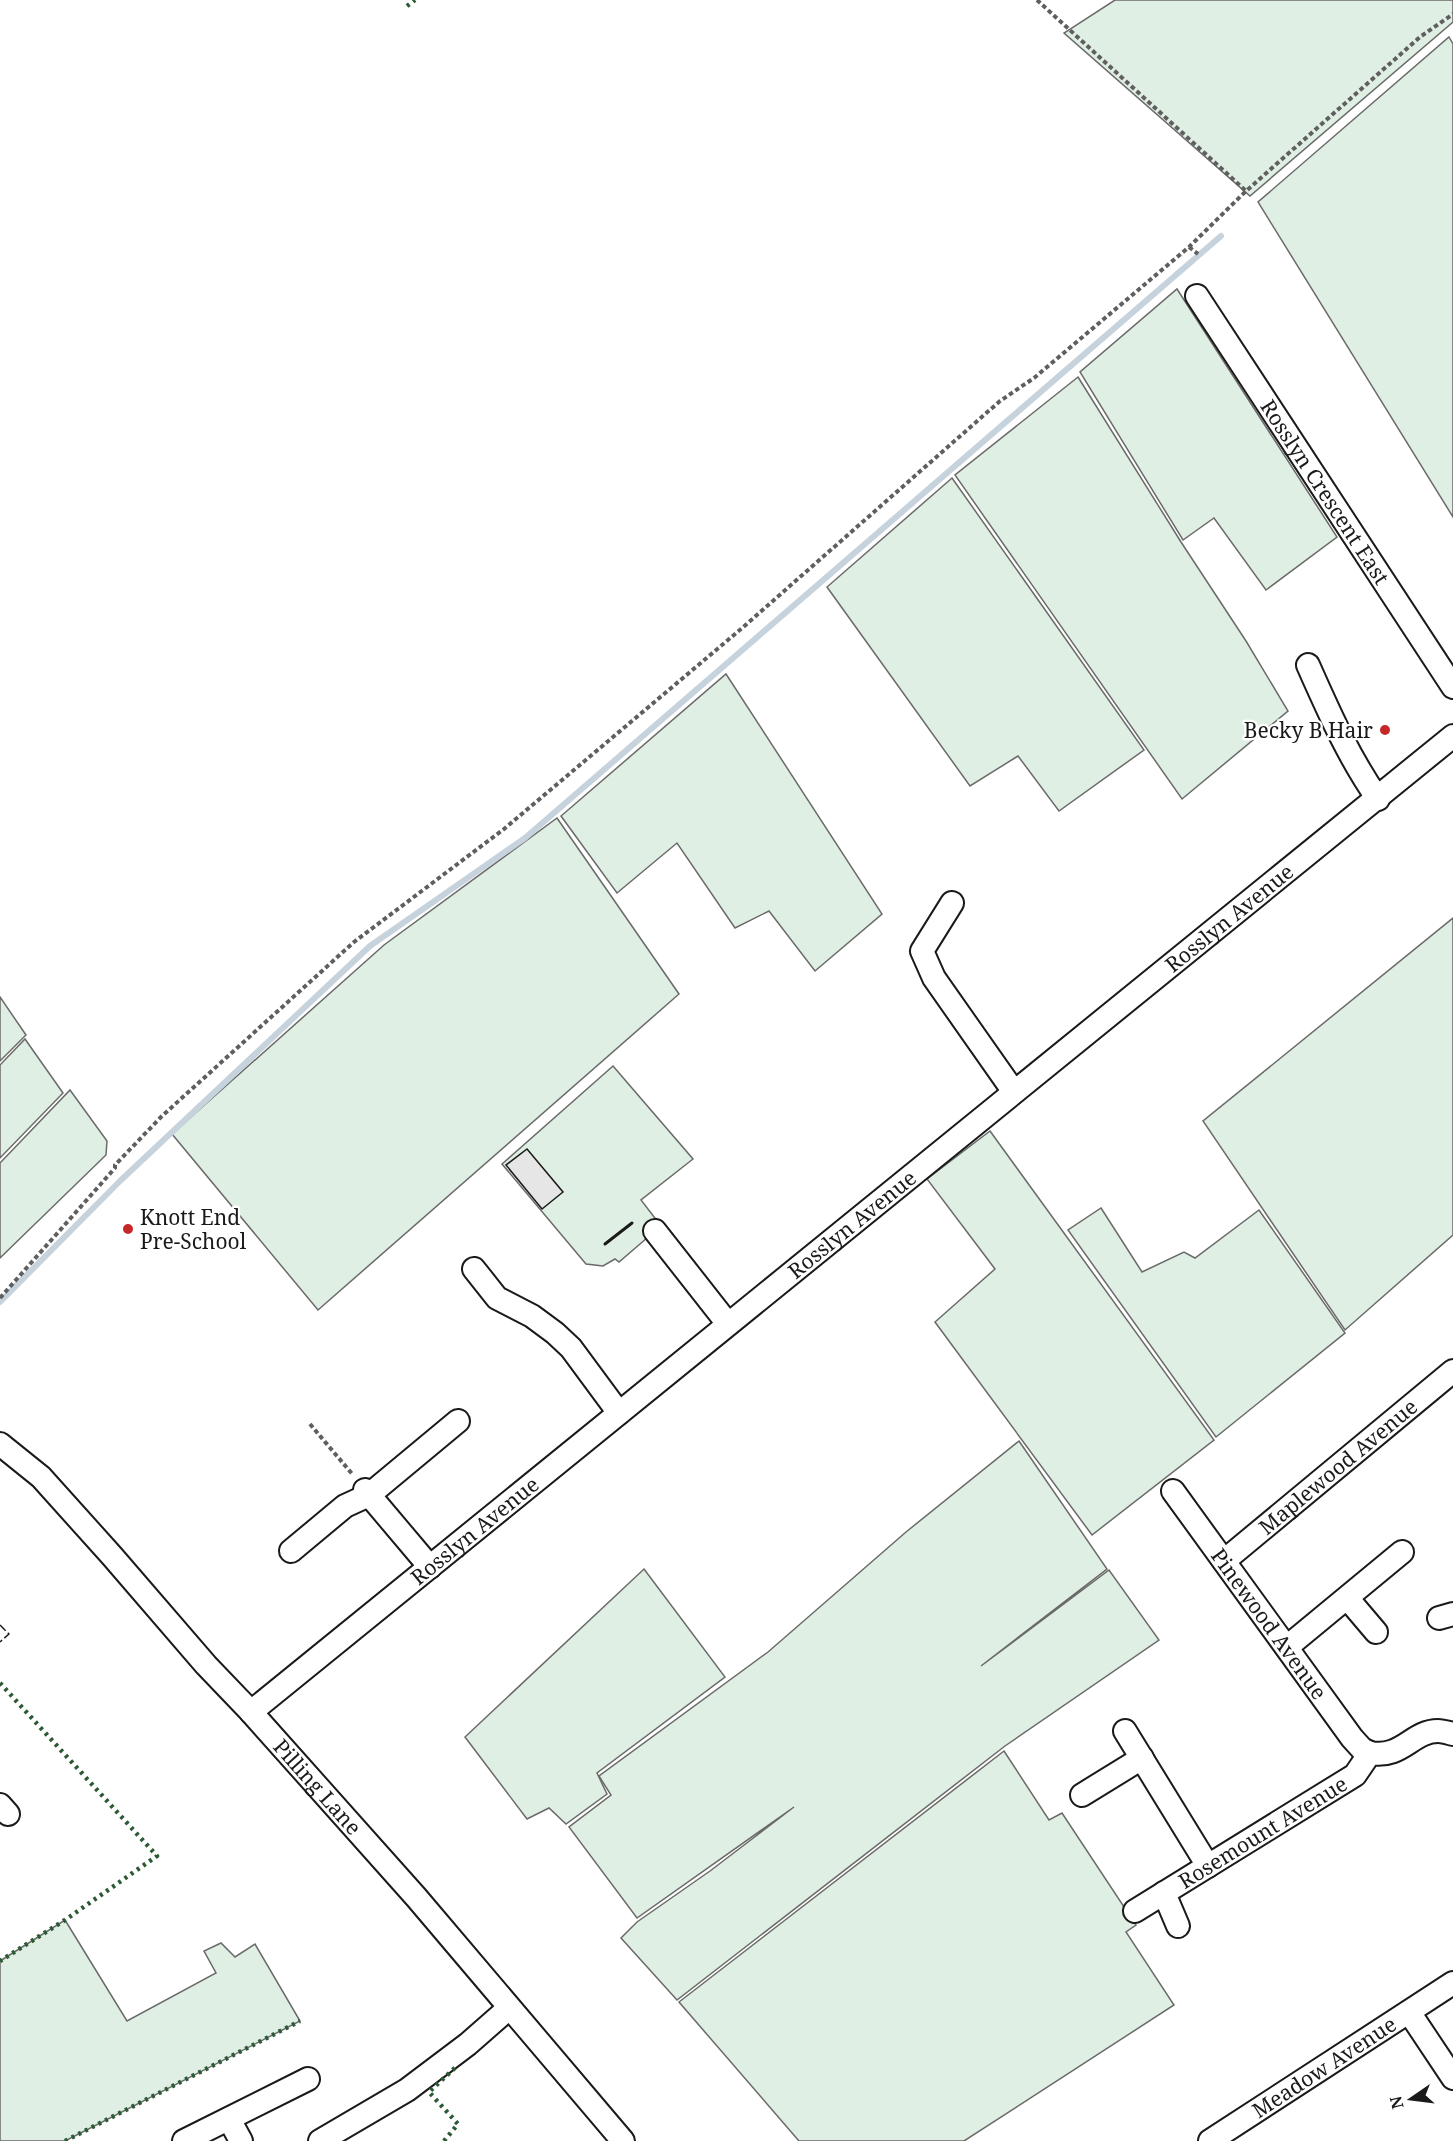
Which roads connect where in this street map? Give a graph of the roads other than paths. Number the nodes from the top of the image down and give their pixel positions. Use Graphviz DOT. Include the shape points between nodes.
graph roads {
  1 [pos="1197,296"];
  2 [pos="1308,664"];
  3 [pos="1453,687"];
  4 [pos="1453,736"];
  5 [pos="1378,799"];
  6 [pos="952,903"];
  7 [pos="1014,1092"];
  8 [pos="656,1231"];
  9 [pos="474,1269"];
  10 [pos="728,1324"];
  11 [pos="1453,1371"];
  12 [pos="619,1413"];
  13 [pos="458,1421"];
  14 [pos="0,1444"];
  15 [pos="1173,1491"];
  16 [pos="367,1492"];
  17 [pos="291,1551"];
  18 [pos="1402,1552"];
  19 [pos="1224,1561"];
  20 [pos="430,1567"];
  21 [pos="1348,1599"];
  22 [pos="1376,1632"];
  23 [pos="1287,1647"];
  24 [pos="251,1712"];
  25 [pos="1125,1731"];
  26 [pos="1453,1734"];
  27 [pos="1370,1753"];
  28 [pos="1142,1758"];
  29 [pos="1082,1794"];
  30 [pos="1208,1866"];
  31 [pos="1164,1893"];
  32 [pos="1135,1911"];
  33 [pos="1178,1926"];
  34 [pos="1453,1983"];
  35 [pos="509,2008"];
  36 [pos="1409,2012"];
  37 [pos="1453,2078"];
  38 [pos="308,2079"];
  39 [pos="229,2119"];
  40 [pos="184,2141"];
  41 [pos="241,2141"];
  42 [pos="320,2141"];
  43 [pos="623,2141"];
  44 [pos="1210,2141"];
  1 -- 3 [label="street, Rosslyn Crescent East"];
  2 -- 5 [label="street" via="1337,731"];
  4 -- 5 [label="street, Rosslyn Avenue"];
  5 -- 7 [label="street, Rosslyn Avenue"];
  6 -- 7 [label="street" via="922,951 934,978"];
  7 -- 10 [label="street, Rosslyn Avenue"];
  8 -- 10 [label="street"];
  9 -- 12 [label="street" via="497,1298 532,1316 571,1348"];
  10 -- 12 [label="street, Rosslyn Avenue"];
  11 -- 19 [label="street, Maplewood Avenue"];
  12 -- 20 [label="street, Rosslyn Avenue"];
  13 -- 16 [label="street"];
  14 -- 24 [label="street, Pilling Lane" via="41,1477"];
  15 -- 19 [label="street, Pinewood Avenue"];
  16 -- 17 [label="street"];
  16 -- 20 [label="street"];
  18 -- 21 [label="street"];
  19 -- 23 [label="street, Pinewood Avenue"];
  20 -- 24 [label="street, Rosslyn Avenue"];
  21 -- 22 [label="street"];
  21 -- 23 [label="street"];
  23 -- 27 [label="street, Pinewood Avenue" via="1352,1738"];
  24 -- 35 [label="street, Pilling Lane"];
  25 -- 28 [label="street"];
  26 -- 27 [label="street" via="1438,1731 1393,1753"];
  27 -- 30 [label="street, Rosemount Avenue" via="1355,1775"];
  28 -- 29 [label="street"];
  28 -- 30 [label="street"];
  30 -- 31 [label="street, Rosemount Avenue"];
  31 -- 32 [label="street, Rosemount Avenue"];
  31 -- 33 [label="street, Rosemount Avenue"];
  34 -- 36 [label="street, Meadow Avenue"];
  35 -- 42 [label="street" via="407,2090"];
  35 -- 43 [label="street, Pilling Lane"];
  36 -- 37 [label="street, Meadow Avenue"];
  36 -- 44 [label="street, Meadow Avenue"];
  38 -- 39 [label="street"];
  39 -- 40 [label="street"];
  39 -- 41 [label="street"];
}
